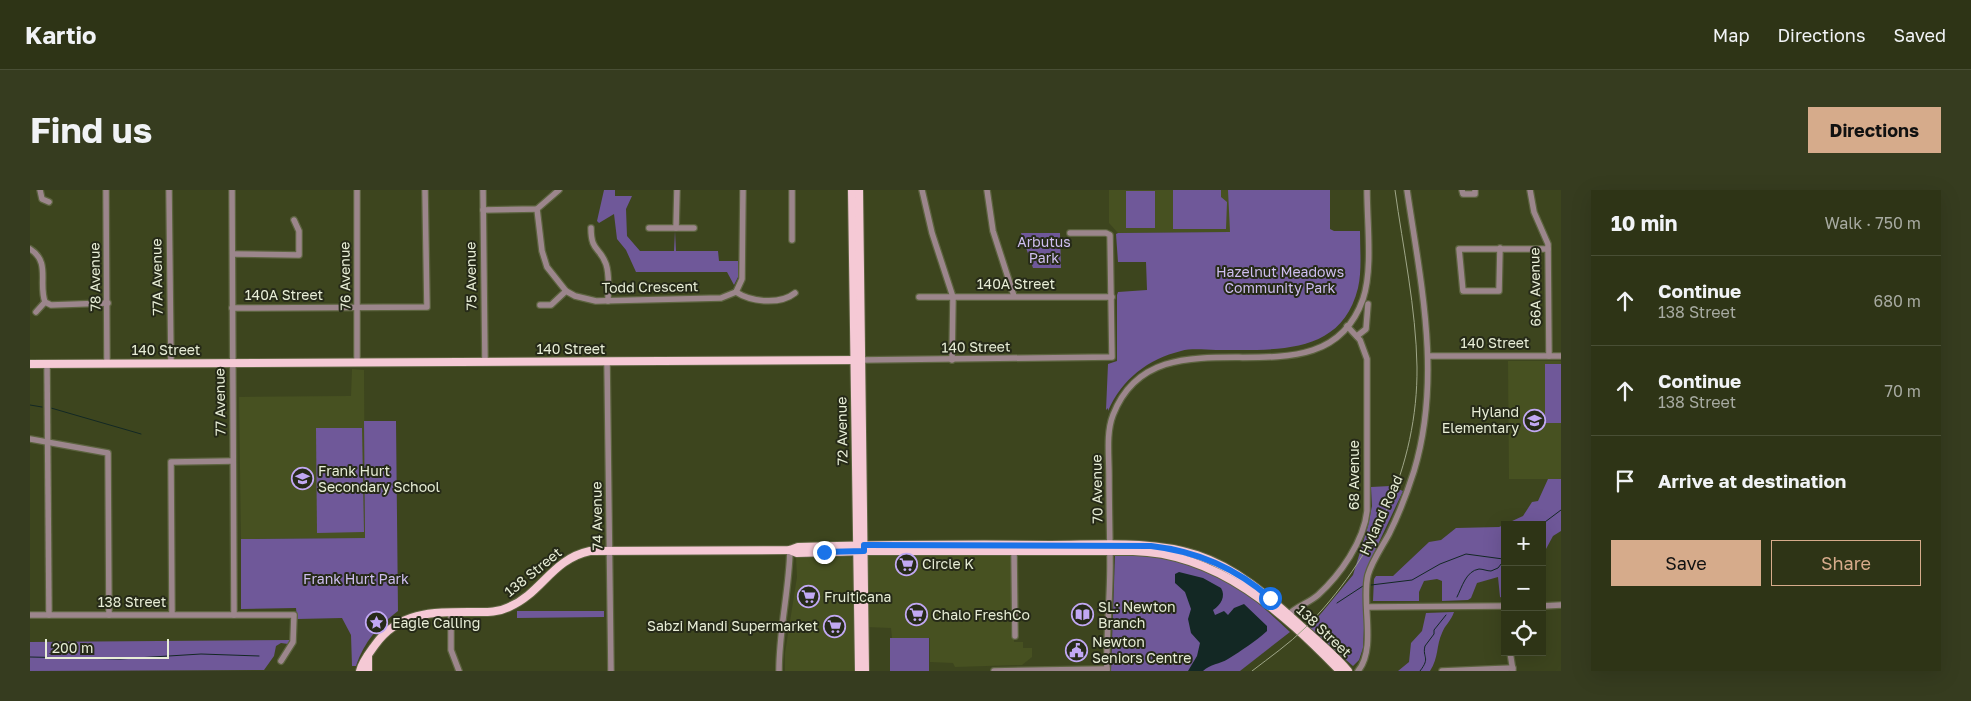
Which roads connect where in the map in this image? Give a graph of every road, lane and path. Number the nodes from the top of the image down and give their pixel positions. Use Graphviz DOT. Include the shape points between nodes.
graph roads {
  1 [pos="40,190"];
  2 [pos="106,190"];
  3 [pos="169,190"];
  4 [pos="232,190"];
  5 [pos="356,190"];
  6 [pos="425,190"];
  7 [pos="482,190"];
  8 [pos="559,190"];
  9 [pos="676,190"];
  10 [pos="743,190"];
  11 [pos="792,190"];
  12 [pos="852,190"];
  13 [pos="859,190"];
  14 [pos="922,190"];
  15 [pos="987,190"];
  16 [pos="1367,190"];
  17 [pos="1407,190"];
  18 [pos="1462,190"];
  19 [pos="1476,190"];
  20 [pos="1530,190"];
  21 [pos="49,202"];
  22 [pos="537,209"];
  23 [pos="483,210"];
  24 [pos="294,220"];
  25 [pos="591,228"];
  26 [pos="649,228"];
  27 [pos="676,228"];
  28 [pos="694,228"];
  29 [pos="1070,232"];
  30 [pos="792,240"];
  31 [pos="1500,248"];
  32 [pos="30,249"];
  33 [pos="1548,249"];
  34 [pos="233,254"];
  35 [pos="566,291"];
  36 [pos="736,292"];
  37 [pos="795,293"];
  38 [pos="1014,296"];
  39 [pos="1112,296"];
  40 [pos="920,297"];
  41 [pos="952,297"];
  42 [pos="608,301"];
  43 [pos="45,302"];
  44 [pos="108,303"];
  45 [pos="1368,304"];
  46 [pos="540,305"];
  47 [pos="232,308"];
  48 [pos="358,308"];
  49 [pos="36,312"];
  50 [pos="1347,326"];
  51 [pos="1358,336"];
  52 [pos="1429,356"];
  53 [pos="1549,356"];
  54 [pos="1561,356"];
  55 [pos="858,360"];
  56 [pos="952,360"];
  57 [pos="232,362"];
  58 [pos="357,362"];
  59 [pos="485,362"];
  60 [pos="607,362"];
  61 [pos="171,363"];
  62 [pos="30,364"];
  63 [pos="46,364"];
  64 [pos="107,364"];
  65 [pos="30,439"];
  66 [pos="48,441"];
  67 [pos="233,461"];
  68 [pos="860,548"];
  69 [pos="1110,548"];
  70 [pos="610,550"];
  71 [pos="790,550"];
  72 [pos="1014,551"];
  73 [pos="1501,606"];
  74 [pos="1546,606"];
  75 [pos="1561,606"];
  76 [pos="1367,607"];
  77 [pos="451,612"];
  78 [pos="172,614"];
  79 [pos="30,615"];
  80 [pos="49,615"];
  81 [pos="109,615"];
  82 [pos="234,615"];
  83 [pos="1288,615"];
  84 [pos="1015,636"];
  85 [pos="368,656"];
  86 [pos="1511,656"];
  87 [pos="281,661"];
  88 [pos="1513,669"];
  89 [pos="1107,670"];
  90 [pos="1442,670"];
  91 [pos="360,671"];
  92 [pos="368,671"];
  93 [pos="459,671"];
  94 [pos="611,671"];
  95 [pos="779,671"];
  96 [pos="859,671"];
  97 [pos="865,671"];
  98 [pos="994,671"];
  99 [pos="1050,671"];
  100 [pos="1340,671"];
  101 [pos="1348,671"];
  102 [pos="1358,671"];
  1 -- 21 [label="street" via="42,199"];
  2 -- 44 [label="street, 78 Avenue"];
  3 -- 61 [label="street, 77A Avenue"];
  4 -- 34 [label="street, 77 Avenue"];
  5 -- 48 [label="street, 76 Avenue"];
  6 -- 48 [label="street, 140A Street" via="427,308"];
  7 -- 23 [label="street, 75 Avenue"];
  8 -- 22 [label="street"];
  9 -- 27 [label="street"];
  10 -- 36 [label="street" via="743,270"];
  11 -- 30 [label="street"];
  12 -- 55 [label="main road, 72 Avenue"];
  13 -- 55 [label="main road, 72 Avenue"];
  14 -- 41 [label="street"];
  15 -- 38 [label="street" via="992,231"];
  16 -- 50 [label="street" via="1366,286 1360,305"];
  17 -- 52 [label="street, Hyland Road"];
  18 -- 19 [label="street" via="1463,194 1471,195"];
  20 -- 33 [label="street, 66A Avenue" via="1534,212"];
  22 -- 23 [label="street"];
  22 -- 35 [label="street" via="545,262"];
  23 -- 59 [label="street, 75 Avenue"];
  24 -- 34 [label="street" via="299,231 299,255"];
  25 -- 42 [label="street" via="592,245 608,271"];
  26 -- 27 [label="street"];
  27 -- 28 [label="street"];
  29 -- 39 [label="street" via="1109,234"];
  31 -- 31 [label="street" via="1459,249 1463,291 1499,291"];
  31 -- 33 [label="street"];
  32 -- 43 [label="street" via="41,259"];
  33 -- 53 [label="street, 66A Avenue"];
  34 -- 47 [label="street, 77 Avenue"];
  35 -- 42 [label="street, Todd Crescent" via="583,299"];
  35 -- 46 [label="street" via="551,305"];
  36 -- 37 [label="street" via="752,299 786,299"];
  36 -- 42 [label="street, Todd Crescent" via="721,298"];
  38 -- 39 [label="street, 140A Street"];
  38 -- 41 [label="street, 140A Street"];
  39 -- 56 [label="street, 140 Street" via="1112,357"];
  40 -- 41 [label="street, 140A Street"];
  41 -- 56 [label="street"];
  43 -- 44 [label="street" via="51,305"];
  43 -- 49 [label="street"];
  44 -- 64 [label="street, 78 Avenue"];
  45 -- 51 [label="street" via="1366,329"];
  47 -- 48 [label="street, 140A Street"];
  47 -- 57 [label="street, 77 Avenue"];
  48 -- 58 [label="street, 76 Avenue"];
  50 -- 51 [label="street, 68 Avenue"];
  50 -- 69 [label="street, 70 Avenue" via="1325,345 1300,355 1186,358 1151,370 1132,385 1113,416 1109,448"];
  51 -- 83 [label="street, 68 Avenue" via="1367,362 1365,523 1336,574 1319,594"];
  52 -- 53 [label="street, 140 Street"];
  52 -- 76 [label="street, Hyland Road" via="1426,414 1416,463 1400,511 1369,574"];
  53 -- 54 [label="street, 140 Street"];
  55 -- 56 [label="street, 140 Street"];
  55 -- 60 [label="main road, 140 Street"];
  55 -- 68 [label="main road, 72 Avenue"];
  57 -- 58 [label="main road, 140 Street"];
  57 -- 61 [label="main road, 140 Street"];
  57 -- 67 [label="street, 77 Avenue"];
  58 -- 59 [label="main road, 140 Street"];
  59 -- 60 [label="main road, 140 Street"];
  60 -- 70 [label="street, 74 Avenue"];
  61 -- 64 [label="main road, 140 Street"];
  62 -- 63 [label="main road, 140 Street"];
  63 -- 64 [label="main road, 140 Street"];
  63 -- 66 [label="street"];
  65 -- 66 [label="street"];
  66 -- 80 [label="street"];
  66 -- 81 [label="street" via="108,453"];
  67 -- 78 [label="street" via="171,462"];
  67 -- 82 [label="street, 77 Avenue"];
  68 -- 69 [label="main road, 138 Street"];
  68 -- 71 [label="main road, 138 Street" via="797,553"];
  68 -- 72 [label="main road, 138 Street"];
  68 -- 96 [label="main road, 72 Avenue"];
  68 -- 97 [label="main road, 72 Avenue"];
  69 -- 72 [label="main road, 138 Street"];
  69 -- 83 [label="main road, 138 Street" via="1157,546 1202,557 1248,580"];
  69 -- 89 [label="street, 70 Avenue"];
  69 -- 100 [label="main road, 138 Street" via="1174,556 1224,574 1258,597"];
  70 -- 71 [label="main road, 138 Street"];
  70 -- 77 [label="main road, 138 Street" via="581,553 565,560 525,598 507,608 490,612"];
  70 -- 94 [label="street, 74 Avenue"];
  71 -- 95 [label="street"];
  72 -- 84 [label="street"];
  73 -- 76 [label="street"];
  74 -- 75 [label="street"];
  76 -- 102 [label="street, Hyland Road" via="1366,655"];
  77 -- 85 [label="main road, 138 Street" via="422,614 398,623 384,634"];
  77 -- 93 [label="street" via="451,650"];
  78 -- 81 [label="street, 138 Street"];
  78 -- 82 [label="street, 138 Street"];
  79 -- 80 [label="street, 138 Street"];
  80 -- 81 [label="street, 138 Street"];
  82 -- 87 [label="street, 138 Street" via="294,615 293,642"];
  83 -- 101 [label="main road, 138 Street"];
  85 -- 91 [label="main road"];
  85 -- 92 [label="main road"];
  86 -- 88 [label="street"];
  88 -- 90 [label="street"];
  89 -- 99 [label="street"];
  98 -- 99 [label="street"];
}
